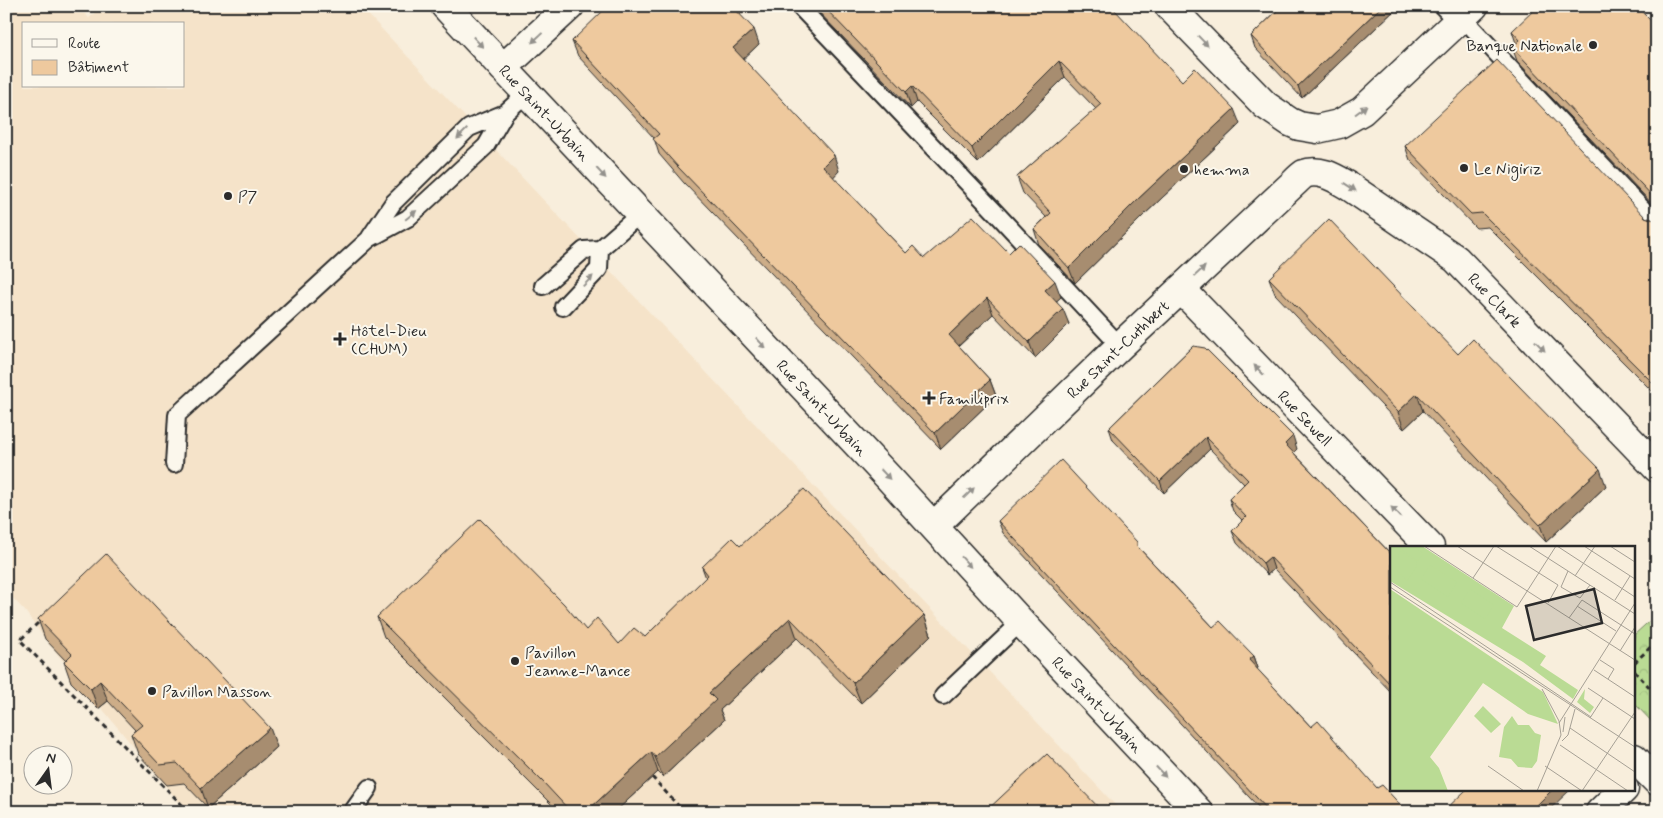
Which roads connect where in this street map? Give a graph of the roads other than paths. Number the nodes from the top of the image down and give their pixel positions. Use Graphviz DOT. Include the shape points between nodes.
graph roads {
  1 [pos="445,6"];
  2 [pos="570,6"];
  3 [pos="799,6"];
  4 [pos="1169,6"];
  5 [pos="1459,13"];
  6 [pos="503,68"];
  7 [pos="527,94"];
  8 [pos="505,113"];
  9 [pos="1304,174"];
  10 [pos="640,214"];
  11 [pos="1657,224"];
  12 [pos="369,239"];
  13 [pos="600,249"];
  14 [pos="543,286"];
  15 [pos="1181,289"];
  16 [pos="563,307"];
  17 [pos="1120,346"];
  18 [pos="174,464"];
  19 [pos="1657,468"];
  20 [pos="934,526"];
  21 [pos="1429,546"];
  22 [pos="1021,622"];
  23 [pos="943,696"];
  24 [pos="369,788"];
  25 [pos="1623,790"];
  26 [pos="1188,808"];
  27 [pos="352,812"];
  28 [pos="1600,812"];
  1 -- 6 [label="street, Rue Saint-Urbain, one-way"];
  2 -- 6 [label="street, one-way"];
  3 -- 17 [label="lane"];
  4 -- 5 [label="street, one-way" via="1265,105 1290,122 1317,129 1339,124 1362,111"];
  5 -- 11 [label="lane"];
  6 -- 7 [label="street, Rue Saint-Urbain"];
  7 -- 8 [label="lane"];
  7 -- 10 [label="street, Rue Saint-Urbain, one-way"];
  12 -- 8 [label="lane, one-way" via="408,218 486,146"];
  8 -- 12 [label="lane, one-way" via="469,128 394,203"];
  15 -- 9 [label="street, Rue Saint-Cuthbert, one-way"];
  9 -- 19 [label="street, Rue Clark, one-way" via="1319,173 1335,178 1456,259"];
  10 -- 13 [label="lane"];
  10 -- 20 [label="street, Rue Saint-Urbain, one-way"];
  12 -- 18 [label="lane" via="177,415"];
  13 -- 14 [label="lane" via="584,250"];
  16 -- 13 [label="lane, one-way" via="599,269"];
  15 -- 17 [label="street, Rue Saint-Cuthbert"];
  21 -- 15 [label="street, Rue Sewell, one-way"];
  20 -- 17 [label="street, Rue Saint-Cuthbert, one-way"];
  20 -- 22 [label="street, Rue Saint-Urbain, one-way"];
  22 -- 23 [label="lane"];
  22 -- 26 [label="street, Rue Saint-Urbain, one-way"];
  24 -- 27 [label="lane"];
  25 -- 28 [label="street"];
}
